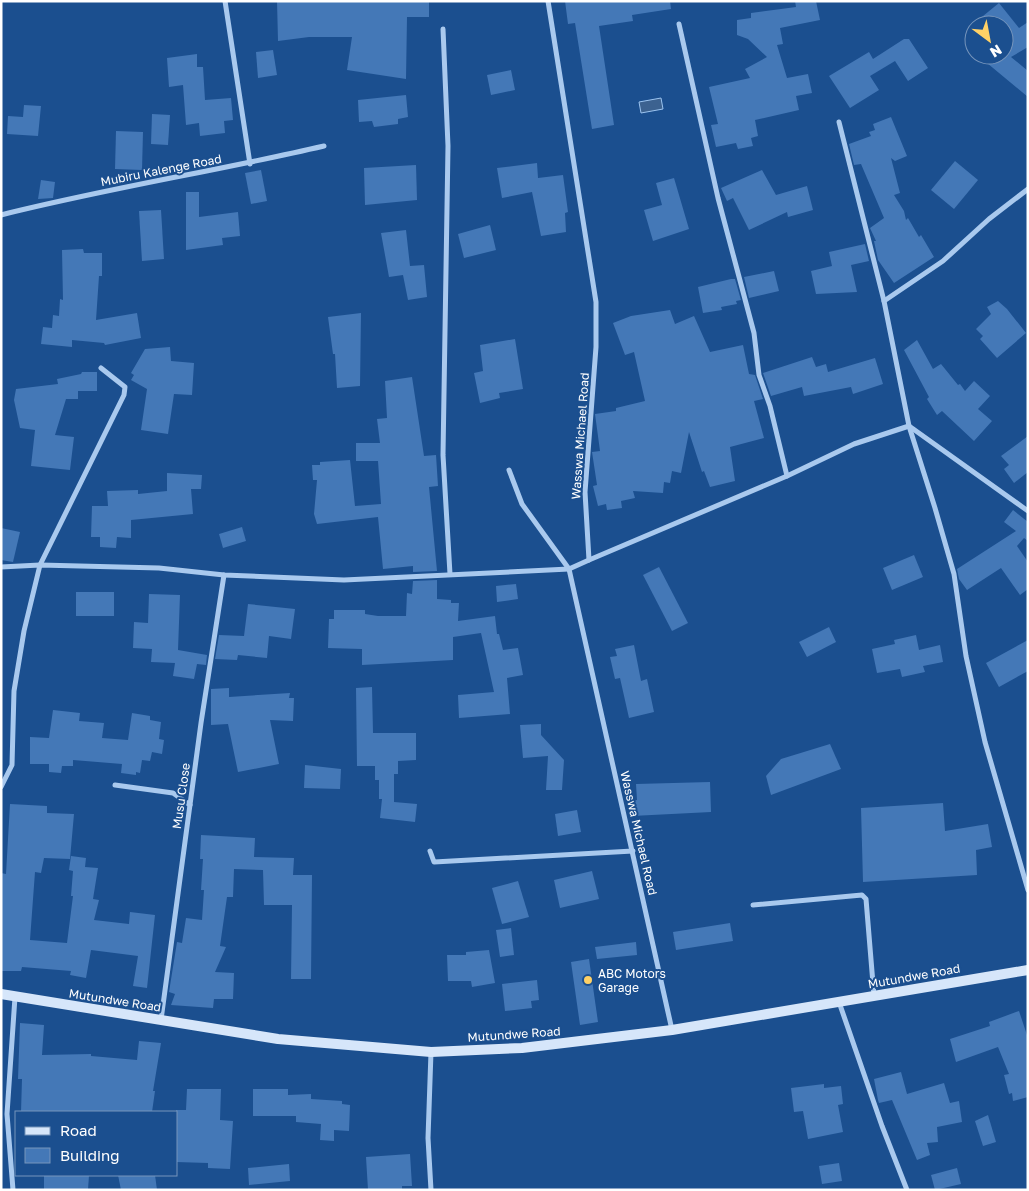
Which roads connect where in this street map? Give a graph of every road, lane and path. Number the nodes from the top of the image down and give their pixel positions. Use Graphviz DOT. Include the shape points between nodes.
graph roads {
  1 [pos="225,1"];
  2 [pos="548,1"];
  3 [pos="678,24"];
  4 [pos="443,29"];
  5 [pos="839,122"];
  6 [pos="324,146"];
  7 [pos="250,164"];
  8 [pos="1028,189"];
  9 [pos="1,215"];
  10 [pos="884,301"];
  11 [pos="101,368"];
  12 [pos="909,426"];
  13 [pos="509,470"];
  14 [pos="787,476"];
  15 [pos="1028,511"];
  16 [pos="589,560"];
  17 [pos="40,565"];
  18 [pos="1,567"];
  19 [pos="568,569"];
  20 [pos="224,574"];
  21 [pos="450,574"];
  22 [pos="115,785"];
  23 [pos="1,787"];
  24 [pos="190,805"];
  25 [pos="430,851"];
  26 [pos="633,852"];
  27 [pos="1028,890"];
  28 [pos="753,905"];
  29 [pos="1028,970"];
  30 [pos="1,994"];
  31 [pos="874,996"];
  32 [pos="15,997"];
  33 [pos="839,1002"];
  34 [pos="161,1020"];
  35 [pos="672,1030"];
  36 [pos="432,1052"];
  37 [pos="13,1190"];
  38 [pos="431,1190"];
  39 [pos="907,1190"];
  1 -- 7 [label="street"];
  2 -- 16 [label="street, Wasswa Michael Road" via="596,302 596,347 585,492"];
  3 -- 14 [label="street" via="718,198 754,332 759,375"];
  4 -- 21 [label="street" via="448,146 443,455"];
  5 -- 10 [label="street"];
  6 -- 7 [label="street, Mubiru Kalenge Road"];
  7 -- 9 [label="street, Mubiru Kalenge Road" via="71,197"];
  8 -- 10 [label="street" via="943,261"];
  10 -- 12 [label="street"];
  11 -- 17 [label="street" via="125,388 124,396"];
  12 -- 14 [label="street" via="854,444"];
  12 -- 15 [label="street"];
  12 -- 27 [label="street" via="954,574 966,656 986,742"];
  13 -- 19 [label="street" via="522,504"];
  14 -- 16 [label="street"];
  16 -- 19 [label="street"];
  17 -- 18 [label="street"];
  17 -- 20 [label="street" via="159,568"];
  17 -- 23 [label="street" via="24,630 14,691 12,765"];
  19 -- 21 [label="street"];
  19 -- 26 [label="street, Wasswa Michael Road"];
  20 -- 21 [label="street" via="344,580"];
  20 -- 24 [label="street, Musu Close"];
  22 -- 24 [label="street" via="173,794"];
  24 -- 34 [label="street, Musu Close"];
  25 -- 26 [label="street" via="434,862"];
  26 -- 35 [label="street, Wasswa Michael Road"];
  28 -- 31 [label="street" via="862,895 866,899"];
  29 -- 31 [label="main road, Mutundwe Road"];
  30 -- 32 [label="main road, Mutundwe Road"];
  31 -- 33 [label="main road, Mutundwe Road"];
  32 -- 34 [label="main road, Mutundwe Road"];
  32 -- 37 [label="street" via="8,1114"];
  33 -- 35 [label="main road, Mutundwe Road"];
  33 -- 39 [label="street"];
  34 -- 36 [label="main road, Mutundwe Road" via="278,1039"];
  35 -- 36 [label="main road, Mutundwe Road" via="522,1048"];
  36 -- 38 [label="street" via="428,1138"];
}
